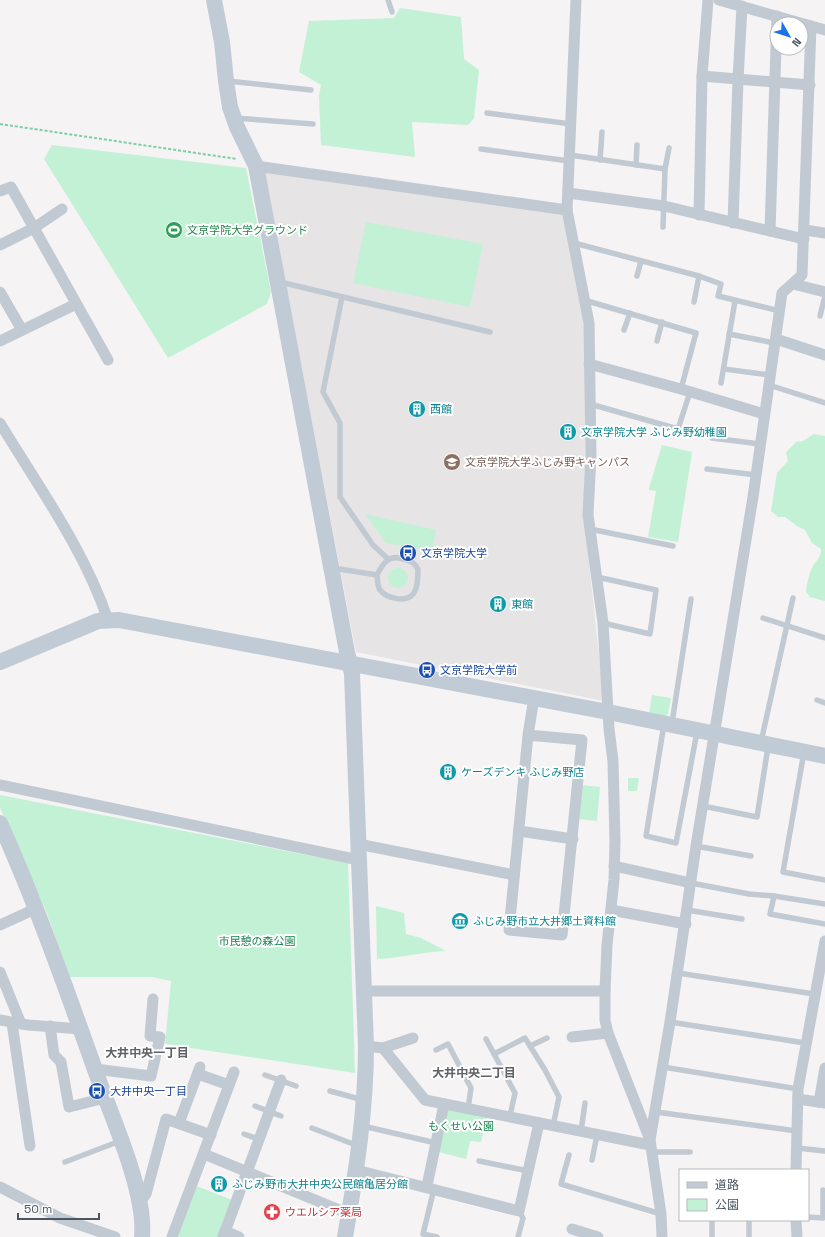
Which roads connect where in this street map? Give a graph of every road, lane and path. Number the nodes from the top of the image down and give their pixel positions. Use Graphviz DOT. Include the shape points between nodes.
graph roads {
  1 [pos="214,0"];
  2 [pos="388,0"];
  3 [pos="576,0"];
  4 [pos="708,0"];
  5 [pos="719,0"];
  6 [pos="731,2"];
  7 [pos="742,6"];
  8 [pos="392,12"];
  9 [pos="777,16"];
  10 [pos="811,26"];
  11 [pos="825,30"];
  12 [pos="775,56"];
  13 [pos="702,76"];
  14 [pos="738,80"];
  15 [pos="226,81"];
  16 [pos="774,83"];
  17 [pos="810,85"];
  18 [pos="311,90"];
  19 [pos="487,113"];
  20 [pos="233,118"];
  21 [pos="0,124"];
  22 [pos="313,124"];
  23 [pos="571,124"];
  24 [pos="602,132"];
  25 [pos="637,144"];
  26 [pos="669,148"];
  27 [pos="481,149"];
  28 [pos="569,158"];
  29 [pos="600,160"];
  30 [pos="255,163"];
  31 [pos="636,165"];
  32 [pos="665,169"];
  33 [pos="0,191"];
  34 [pos="568,193"];
  35 [pos="664,206"];
  36 [pos="62,209"];
  37 [pos="567,210"];
  38 [pos="699,215"];
  39 [pos="734,222"];
  40 [pos="664,227"];
  41 [pos="34,228"];
  42 [pos="770,231"];
  43 [pos="825,233"];
  44 [pos="805,234"];
  45 [pos="573,243"];
  46 [pos="0,245"];
  47 [pos="641,261"];
  48 [pos="637,276"];
  49 [pos="699,276"];
  50 [pos="278,282"];
  51 [pos="793,284"];
  52 [pos="0,292"];
  53 [pos="825,292"];
  54 [pos="825,296"];
  55 [pos="342,297"];
  56 [pos="584,300"];
  57 [pos="735,301"];
  58 [pos="694,302"];
  59 [pos="76,304"];
  60 [pos="780,311"];
  61 [pos="630,313"];
  62 [pos="820,316"];
  63 [pos="662,322"];
  64 [pos="22,330"];
  65 [pos="624,330"];
  66 [pos="490,332"];
  67 [pos="729,334"];
  68 [pos="0,341"];
  69 [pos="657,341"];
  70 [pos="776,341"];
  71 [pos="825,355"];
  72 [pos="108,360"];
  73 [pos="589,364"];
  74 [pos="724,368"];
  75 [pos="770,380"];
  76 [pos="721,383"];
  77 [pos="686,391"];
  78 [pos="825,403"];
  79 [pos="590,404"];
  80 [pos="764,414"];
  81 [pos="0,424"];
  82 [pos="712,438"];
  83 [pos="760,444"];
  84 [pos="707,469"];
  85 [pos="756,475"];
  86 [pos="590,529"];
  87 [pos="673,546"];
  88 [pos="388,559"];
  89 [pos="331,567"];
  90 [pos="377,575"];
  91 [pos="597,577"];
  92 [pos="792,598"];
  93 [pos="691,599"];
  94 [pos="763,618"];
  95 [pos="108,620"];
  96 [pos="603,623"];
  97 [pos="787,625"];
  98 [pos="825,638"];
  99 [pos="0,662"];
  100 [pos="350,664"];
  101 [pos="534,698"];
  102 [pos="817,700"];
  103 [pos="825,703"];
  104 [pos="608,712"];
  105 [pos="668,724"];
  106 [pos="697,729"];
  107 [pos="715,733"];
  108 [pos="528,735"];
  109 [pos="764,744"];
  110 [pos="804,752"];
  111 [pos="825,756"];
  112 [pos="0,786"];
  113 [pos="703,806"];
  114 [pos="0,823"];
  115 [pos="519,832"];
  116 [pos="573,839"];
  117 [pos="358,844"];
  118 [pos="696,846"];
  119 [pos="750,856"];
  120 [pos="359,860"];
  121 [pos="614,866"];
  122 [pos="514,875"];
  123 [pos="825,880"];
  124 [pos="691,883"];
  125 [pos="774,896"];
  126 [pos="825,904"];
  127 [pos="36,909"];
  128 [pos="611,910"];
  129 [pos="687,910"];
  130 [pos="742,918"];
  131 [pos="686,924"];
  132 [pos="825,924"];
  133 [pos="0,925"];
  134 [pos="825,941"];
  135 [pos="0,972"];
  136 [pos="678,972"];
  137 [pos="364,991"];
  138 [pos="605,991"];
  139 [pos="814,994"];
  140 [pos="153,999"];
  141 [pos="0,1020"];
  142 [pos="670,1022"];
  143 [pos="17,1023"];
  144 [pos="50,1026"];
  145 [pos="81,1029"];
  146 [pos="608,1032"];
  147 [pos="572,1037"];
  148 [pos="413,1038"];
  149 [pos="547,1038"];
  150 [pos="486,1039"];
  151 [pos="805,1044"];
  152 [pos="366,1046"];
  153 [pos="530,1046"];
  154 [pos="383,1048"];
  155 [pos="436,1050"];
  156 [pos="494,1054"];
  157 [pos="663,1067"];
  158 [pos="825,1068"];
  159 [pos="95,1069"];
  160 [pos="234,1072"];
  161 [pos="265,1075"];
  162 [pos="280,1080"];
  163 [pos="229,1085"];
  164 [pos="296,1086"];
  165 [pos="330,1091"];
  166 [pos="798,1094"];
  167 [pos="106,1098"];
  168 [pos="365,1101"];
  169 [pos="584,1102"];
  170 [pos="822,1102"];
  171 [pos="444,1104"];
  172 [pos="255,1106"];
  173 [pos="468,1109"];
  174 [pos="269,1111"];
  175 [pos="656,1112"];
  176 [pos="281,1116"];
  177 [pos="510,1116"];
  178 [pos="179,1123"];
  179 [pos="539,1123"];
  180 [pos="362,1126"];
  181 [pos="553,1126"];
  182 [pos="312,1128"];
  183 [pos="797,1131"];
  184 [pos="581,1132"];
  185 [pos="244,1134"];
  186 [pos="210,1135"];
  187 [pos="597,1135"];
  188 [pos="258,1139"];
  189 [pos="120,1141"];
  190 [pos="436,1143"];
  191 [pos="30,1146"];
  192 [pos="360,1146"];
  193 [pos="650,1146"];
  194 [pos="797,1148"];
  195 [pos="825,1151"];
  196 [pos="690,1152"];
  197 [pos="204,1154"];
  198 [pos="569,1155"];
  199 [pos="592,1160"];
  200 [pos="480,1161"];
  201 [pos="65,1162"];
  202 [pos="796,1169"];
  203 [pos="246,1170"];
  204 [pos="356,1170"];
  205 [pos="528,1171"];
  206 [pos="0,1187"];
  207 [pos="430,1187"];
  208 [pos="823,1190"];
  209 [pos="140,1202"];
  210 [pos="519,1211"];
  211 [pos="349,1214"];
  212 [pos="661,1214"];
  213 [pos="809,1217"];
  214 [pos="712,1221"];
  215 [pos="749,1221"];
  216 [pos="796,1221"];
  217 [pos="572,1229"];
  218 [pos="224,1234"];
  219 [pos="115,1237"];
  220 [pos="142,1237"];
  221 [pos="172,1237"];
  222 [pos="239,1237"];
  223 [pos="345,1237"];
  224 [pos="437,1237"];
  225 [pos="518,1237"];
  226 [pos="598,1237"];
  227 [pos="662,1237"];
  228 [pos="712,1237"];
  229 [pos="749,1237"];
  230 [pos="797,1237"];
  1 -- 15 [label="street"];
  2 -- 8 [label="lane"];
  3 -- 23 [label="street"];
  4 -- 13 [label="street"];
  5 -- 6 [label="street"];
  6 -- 7 [label="street"];
  7 -- 9 [label="street"];
  7 -- 14 [label="street"];
  10 -- 11 [label="street"];
  10 -- 17 [label="street"];
  12 -- 16 [label="street"];
  13 -- 14 [label="street"];
  13 -- 38 [label="street"];
  14 -- 16 [label="street"];
  14 -- 39 [label="street"];
  15 -- 18 [label="lane"];
  15 -- 20 [label="street"];
  16 -- 17 [label="street"];
  16 -- 42 [label="street"];
  17 -- 44 [label="street"];
  19 -- 23 [label="lane"];
  20 -- 22 [label="lane"];
  20 -- 30 [label="street"];
  21 -- 30 [label="path"];
  23 -- 28 [label="street"];
  24 -- 29 [label="lane"];
  25 -- 31 [label="lane"];
  26 -- 32 [label="lane"];
  27 -- 28 [label="lane"];
  28 -- 29 [label="lane"];
  28 -- 34 [label="street"];
  29 -- 31 [label="lane"];
  30 -- 37 [label="street"];
  30 -- 50 [label="street"];
  31 -- 32 [label="lane"];
  32 -- 35 [label="lane"];
  33 -- 41 [label="street" via="11,187"];
  34 -- 35 [label="street"];
  34 -- 37 [label="street"];
  35 -- 38 [label="street"];
  35 -- 40 [label="lane"];
  36 -- 41 [label="street"];
  37 -- 45 [label="street"];
  38 -- 39 [label="street"];
  39 -- 42 [label="street"];
  41 -- 46 [label="street"];
  41 -- 59 [label="street"];
  42 -- 44 [label="street"];
  43 -- 44 [label="street"];
  44 -- 51 [label="street" via="802,275"];
  45 -- 47 [label="lane"];
  45 -- 56 [label="street"];
  47 -- 48 [label="lane"];
  47 -- 49 [label="lane"];
  49 -- 57 [label="lane" via="721,284 718,296"];
  49 -- 58 [label="lane"];
  50 -- 55 [label="lane"];
  50 -- 89 [label="street"];
  51 -- 53 [label="street"];
  51 -- 60 [label="street" via="782,293"];
  52 -- 64 [label="street"];
  54 -- 62 [label="lane"];
  55 -- 66 [label="lane"];
  55 -- 88 [label="lane" via="324,392 340,423 340,497 373,544"];
  56 -- 61 [label="lane"];
  56 -- 73 [label="street" via="589,324"];
  57 -- 60 [label="lane"];
  57 -- 67 [label="lane"];
  59 -- 64 [label="street"];
  59 -- 72 [label="street"];
  60 -- 70 [label="street"];
  61 -- 63 [label="lane"];
  61 -- 65 [label="lane"];
  63 -- 69 [label="lane"];
  63 -- 77 [label="lane" via="696,333"];
  64 -- 68 [label="street"];
  67 -- 70 [label="lane"];
  67 -- 74 [label="lane"];
  70 -- 71 [label="street"];
  70 -- 75 [label="street"];
  73 -- 77 [label="street"];
  73 -- 79 [label="street"];
  74 -- 75 [label="lane"];
  74 -- 76 [label="lane"];
  75 -- 78 [label="lane"];
  75 -- 80 [label="street"];
  77 -- 79 [label="lane" via="678,429"];
  77 -- 80 [label="street"];
  79 -- 86 [label="street"];
  80 -- 83 [label="street"];
  81 -- 95 [label="street" via="75,547"];
  82 -- 83 [label="lane"];
  83 -- 85 [label="street"];
  84 -- 85 [label="lane"];
  85 -- 107 [label="street"];
  86 -- 87 [label="lane"];
  86 -- 91 [label="street"];
  88 -- 90 [label="lane"];
  88 -- 90 [label="lane" via="396,556 414,562 418,569 415,592 404,600 386,595 378,586"];
  89 -- 90 [label="lane"];
  89 -- 100 [label="street"];
  91 -- 96 [label="street"];
  91 -- 96 [label="lane" via="656,590 650,634"];
  92 -- 97 [label="lane"];
  93 -- 105 [label="lane"];
  94 -- 97 [label="lane"];
  95 -- 99 [label="street" via="98,621"];
  95 -- 100 [label="street" via="203,635"];
  96 -- 104 [label="street"];
  97 -- 98 [label="lane"];
  97 -- 109 [label="lane"];
  100 -- 101 [label="street"];
  100 -- 117 [label="street"];
  101 -- 104 [label="street"];
  101 -- 108 [label="street"];
  102 -- 103 [label="lane"];
  104 -- 105 [label="street"];
  104 -- 121 [label="street" via="614,791"];
  105 -- 106 [label="street"];
  105 -- 106 [label="lane" via="646,836 676,843"];
  106 -- 107 [label="street"];
  107 -- 109 [label="street"];
  107 -- 113 [label="street"];
  108 -- 115 [label="street"];
  108 -- 116 [label="street" via="582,740"];
  109 -- 110 [label="street"];
  109 -- 113 [label="lane" via="757,817"];
  110 -- 111 [label="street"];
  110 -- 123 [label="lane" via="783,872"];
  112 -- 120 [label="street"];
  113 -- 118 [label="street"];
  114 -- 127 [label="street"];
  115 -- 116 [label="street"];
  115 -- 122 [label="street"];
  116 -- 122 [label="street" via="562,935 509,930"];
  117 -- 120 [label="street"];
  117 -- 122 [label="street"];
  118 -- 119 [label="lane"];
  118 -- 124 [label="street"];
  120 -- 137 [label="street"];
  121 -- 124 [label="street"];
  121 -- 128 [label="street"];
  124 -- 125 [label="lane"];
  124 -- 129 [label="street"];
  125 -- 126 [label="lane"];
  125 -- 132 [label="lane" via="770,914"];
  127 -- 133 [label="street"];
  127 -- 145 [label="street"];
  128 -- 131 [label="street"];
  128 -- 138 [label="street"];
  129 -- 130 [label="lane"];
  129 -- 131 [label="street"];
  131 -- 136 [label="street"];
  134 -- 139 [label="street"];
  135 -- 143 [label="street"];
  136 -- 139 [label="lane"];
  136 -- 142 [label="street"];
  137 -- 138 [label="street"];
  137 -- 152 [label="street"];
  138 -- 146 [label="street" via="605,1020"];
  139 -- 151 [label="street"];
  140 -- 159 [label="street" via="150,1036 160,1037 151,1076"];
  141 -- 143 [label="street"];
  142 -- 151 [label="lane"];
  142 -- 157 [label="street"];
  143 -- 144 [label="street"];
  143 -- 191 [label="street"];
  144 -- 145 [label="street"];
  144 -- 167 [label="street" via="54,1054 62,1062 69,1107"];
  145 -- 159 [label="street"];
  146 -- 147 [label="street"];
  146 -- 193 [label="street"];
  148 -- 154 [label="street"];
  149 -- 153 [label="lane"];
  150 -- 156 [label="lane"];
  151 -- 166 [label="street"];
  152 -- 154 [label="street"];
  152 -- 168 [label="street"];
  153 -- 156 [label="lane" via="525,1038"];
  153 -- 181 [label="lane" via="546,1070 559,1097"];
  154 -- 171 [label="street" via="425,1100"];
  155 -- 173 [label="lane" via="448,1044 471,1088"];
  156 -- 177 [label="lane" via="515,1093"];
  157 -- 166 [label="lane"];
  157 -- 175 [label="street"];
  158 -- 170 [label="street"];
  159 -- 167 [label="street"];
  160 -- 163 [label="street"];
  161 -- 162 [label="lane"];
  162 -- 164 [label="lane"];
  162 -- 174 [label="street"];
  163 -- 178 [label="street" via="199,1071"];
  163 -- 186 [label="street"];
  165 -- 168 [label="lane"];
  166 -- 170 [label="street"];
  166 -- 183 [label="street"];
  167 -- 189 [label="street"];
  168 -- 180 [label="street"];
  169 -- 184 [label="lane"];
  171 -- 173 [label="street"];
  171 -- 190 [label="street"];
  172 -- 174 [label="lane"];
  173 -- 177 [label="street"];
  174 -- 176 [label="lane"];
  174 -- 188 [label="street"];
  175 -- 183 [label="lane"];
  175 -- 193 [label="street"];
  177 -- 179 [label="street"];
  178 -- 186 [label="street"];
  178 -- 209 [label="street" via="166,1119 164,1122 146,1194"];
  179 -- 181 [label="street"];
  179 -- 205 [label="street"];
  180 -- 190 [label="lane"];
  180 -- 192 [label="street"];
  181 -- 184 [label="street"];
  182 -- 192 [label="lane"];
  183 -- 194 [label="street"];
  184 -- 187 [label="street"];
  185 -- 188 [label="lane"];
  186 -- 197 [label="street"];
  187 -- 193 [label="street"];
  187 -- 199 [label="lane"];
  188 -- 203 [label="street"];
  189 -- 201 [label="lane"];
  189 -- 209 [label="street"];
  190 -- 207 [label="street"];
  192 -- 204 [label="street"];
  193 -- 196 [label="lane"];
  193 -- 212 [label="street"];
  194 -- 195 [label="lane"];
  194 -- 202 [label="street"];
  197 -- 203 [label="street"];
  197 -- 221 [label="street"];
  198 -- 212 [label="lane" via="561,1184"];
  200 -- 205 [label="lane"];
  203 -- 211 [label="street"];
  203 -- 218 [label="street"];
  204 -- 207 [label="street"];
  204 -- 211 [label="street"];
  205 -- 210 [label="street"];
  206 -- 219 [label="street" via="60,1218"];
  207 -- 210 [label="street"];
  207 -- 224 [label="lane" via="423,1234"];
  208 -- 213 [label="lane" via="823,1218"];
  209 -- 220 [label="street" via="143,1219"];
  210 -- 225 [label="lane" via="524,1218"];
  211 -- 223 [label="street"];
  212 -- 227 [label="street"];
  214 -- 228 [label="lane"];
  215 -- 229 [label="lane"];
  216 -- 230 [label="street"];
  217 -- 226 [label="street"];
  218 -- 222 [label="street"];
}
